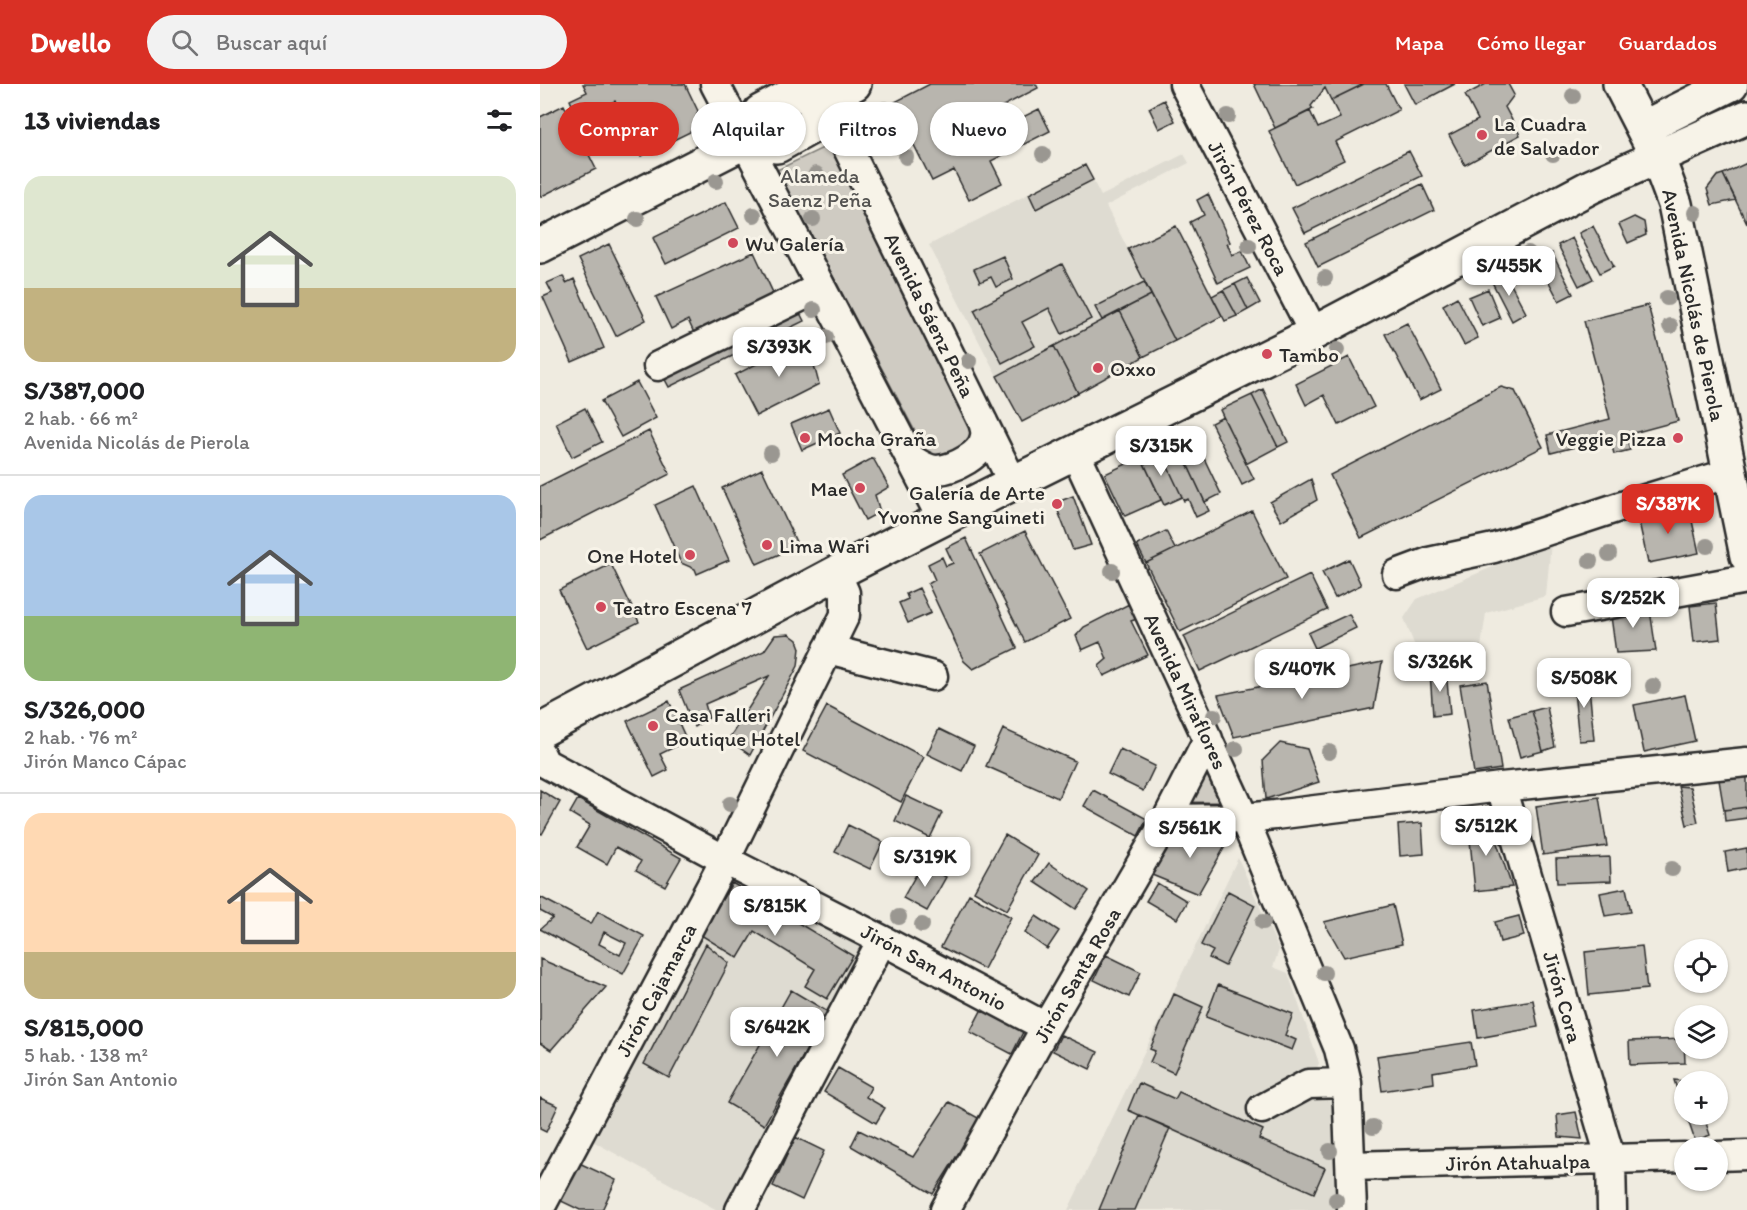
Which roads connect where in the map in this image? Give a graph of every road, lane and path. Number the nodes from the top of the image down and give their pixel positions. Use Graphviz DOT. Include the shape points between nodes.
graph roads {
  1 [pos="715,84"];
  2 [pos="854,84"];
  3 [pos="1184,84"];
  4 [pos="1620,84"];
  5 [pos="1731,84"];
  6 [pos="820,91"];
  7 [pos="724,102"];
  8 [pos="779,102"];
  9 [pos="1747,117"];
  10 [pos="1650,142"];
  11 [pos="717,156"];
  12 [pos="751,156"];
  13 [pos="540,246"];
  14 [pos="821,287"];
  15 [pos="1314,333"];
  16 [pos="658,366"];
  17 [pos="983,422"];
  18 [pos="1075,452"];
  19 [pos="911,459"];
  20 [pos="1730,473"];
  21 [pos="1013,483"];
  22 [pos="942,519"];
  23 [pos="1747,559"];
  24 [pos="836,573"];
  25 [pos="1397,574"];
  26 [pos="1566,612"];
  27 [pos="828,649"];
  28 [pos="933,676"];
  29 [pos="540,731"];
  30 [pos="1208,739"];
  31 [pos="540,753"];
  32 [pos="1747,762"];
  33 [pos="1501,787"];
  34 [pos="1244,818"];
  35 [pos="1167,819"];
  36 [pos="724,860"];
  37 [pos="882,939"];
  38 [pos="1046,1027"];
  39 [pos="1347,1083"];
  40 [pos="1262,1109"];
  41 [pos="1747,1155"];
  42 [pos="1728,1156"];
  43 [pos="1674,1157"];
  44 [pos="1611,1160"];
  45 [pos="1351,1166"];
  46 [pos="540,1208"];
  47 [pos="740,1210"];
  48 [pos="945,1210"];
  49 [pos="1352,1210"];
  50 [pos="1612,1210"];
  1 -- 7 [label="street"];
  2 -- 6 [label="main road"];
  3 -- 15 [label="street, Jirón Pérez Roca"];
  4 -- 10 [label="main road, Avenida Nicolás de Pierola"];
  5 -- 10 [label="main road"];
  6 -- 8 [label="main road" via="794,94"];
  6 -- 17 [label="street, Avenida Sáenz Peña"];
  9 -- 10 [label="main road"];
  10 -- 15 [label="main road" via="1592,186"];
  10 -- 20 [label="main road, Avenida Nicolás de Pierola" via="1679,223"];
  11 -- 13 [label="main road"];
  12 -- 14 [label="street"];
  14 -- 16 [label="street"];
  14 -- 19 [label="street"];
  15 -- 18 [label="main road"];
  17 -- 19 [label="street" via="982,447 960,463 936,470"];
  17 -- 21 [label="street, Avenida Sáenz Peña"];
  18 -- 21 [label="main road"];
  18 -- 30 [label="street, Avenida Miraflores"];
  19 -- 22 [label="street"];
  20 -- 23 [label="main road, Avenida Nicolás de Pierola"];
  20 -- 25 [label="street" via="1494,548 1429,562"];
  21 -- 22 [label="main road"];
  22 -- 24 [label="main road"];
  23 -- 26 [label="street"];
  24 -- 27 [label="street, Jirón Cajamarca" via="845,593 845,615"];
  24 -- 29 [label="main road"];
  27 -- 28 [label="street"];
  27 -- 36 [label="street, Jirón Cajamarca"];
  30 -- 34 [label="street, Avenida Miraflores"];
  30 -- 35 [label="street, Jirón Santa Rosa"];
  31 -- 36 [label="street, Jirón San Antonio" via="546,763"];
  32 -- 33 [label="street"];
  33 -- 34 [label="street"];
  33 -- 44 [label="street, Jirón Cora"];
  34 -- 35 [label="street"];
  34 -- 39 [label="street, Avenida Miraflores" via="1335,1036"];
  35 -- 38 [label="street, Jirón Santa Rosa"];
  36 -- 37 [label="street, Jirón San Antonio"];
  36 -- 46 [label="street, Jirón Cajamarca"];
  37 -- 38 [label="street, Jirón San Antonio"];
  37 -- 47 [label="street"];
  38 -- 48 [label="street, Jirón Santa Rosa"];
  39 -- 40 [label="street" via="1308,1084"];
  39 -- 45 [label="street, Avenida Miraflores"];
  41 -- 42 [label="street"];
  43 -- 44 [label="street, Jirón Atahualpa"];
  44 -- 45 [label="street, Jirón Atahualpa"];
  44 -- 50 [label="street, Jirón Cora"];
  45 -- 49 [label="street, Avenida Miraflores"];
}
